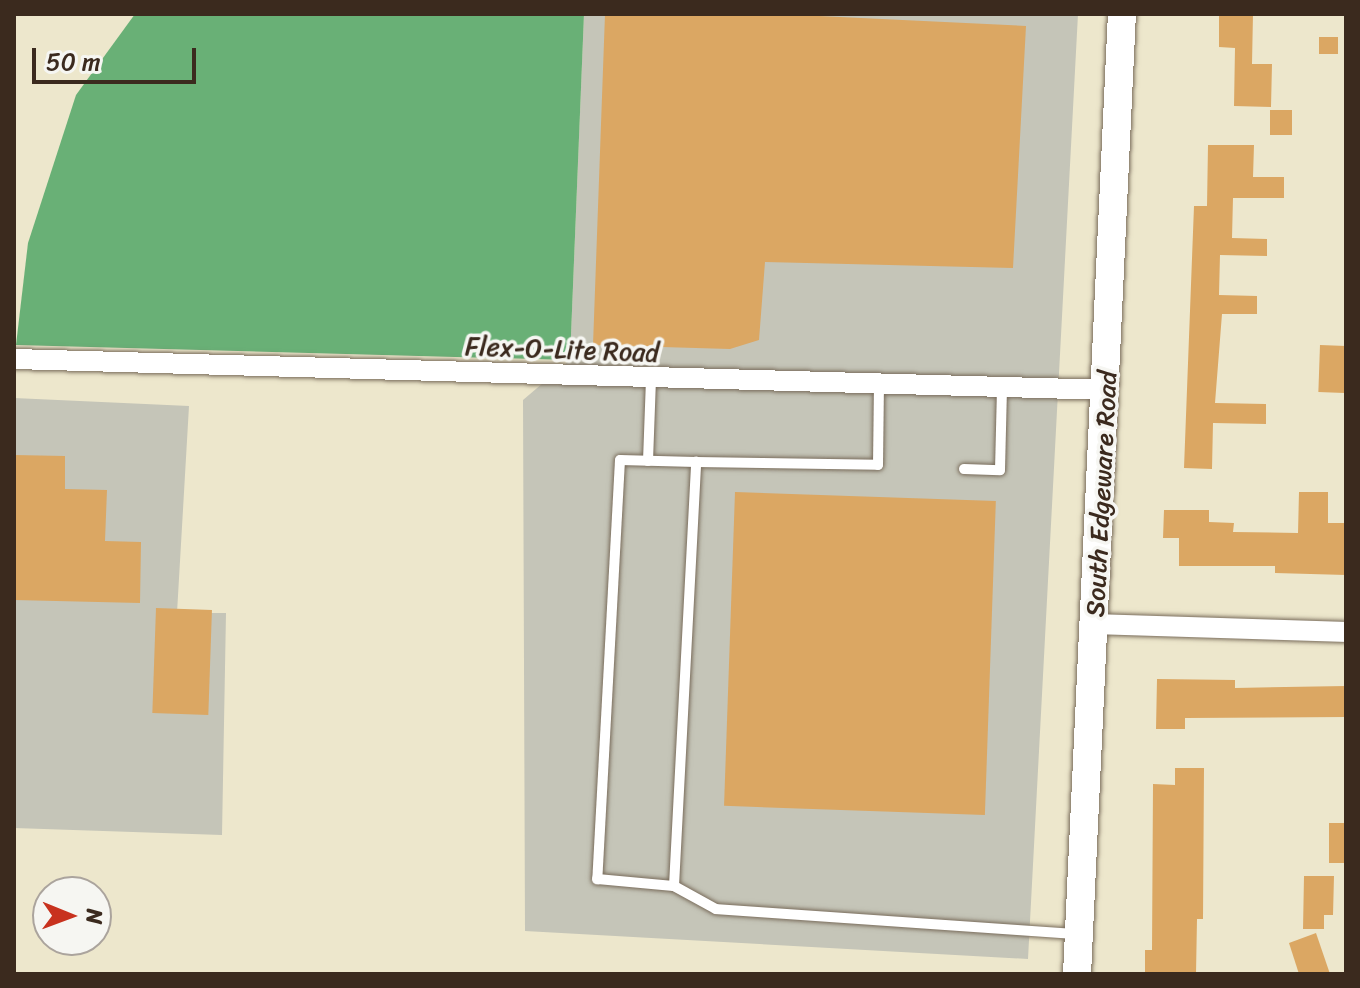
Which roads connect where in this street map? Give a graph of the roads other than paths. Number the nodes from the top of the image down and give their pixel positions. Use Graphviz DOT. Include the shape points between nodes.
graph roads {
  1 [pos="1122,14"];
  2 [pos="14,359"];
  3 [pos="651,379"];
  4 [pos="879,384"];
  5 [pos="1002,387"];
  6 [pos="1108,390"];
  7 [pos="648,461"];
  8 [pos="696,462"];
  9 [pos="964,469"];
  10 [pos="1095,624"];
  11 [pos="1346,632"];
  12 [pos="674,886"];
  13 [pos="1079,934"];
  14 [pos="1077,974"];
  1 -- 6 [label="main road, South Edgeware Road"];
  2 -- 3 [label="street, Flex-O-Lite Road"];
  3 -- 4 [label="street, Flex-O-Lite Road"];
  3 -- 7 [label="lane"];
  4 -- 5 [label="street, Flex-O-Lite Road"];
  4 -- 8 [label="lane" via="878,465"];
  5 -- 6 [label="street, Flex-O-Lite Road"];
  5 -- 9 [label="lane" via="1000,470"];
  6 -- 10 [label="main road, South Edgeware Road"];
  7 -- 8 [label="lane"];
  7 -- 12 [label="lane" via="620,460 597,879"];
  8 -- 12 [label="lane"];
  10 -- 11 [label="street"];
  10 -- 13 [label="main road, South Edgeware Road"];
  12 -- 13 [label="lane" via="716,909"];
  13 -- 14 [label="main road, South Edgeware Road"];
}
